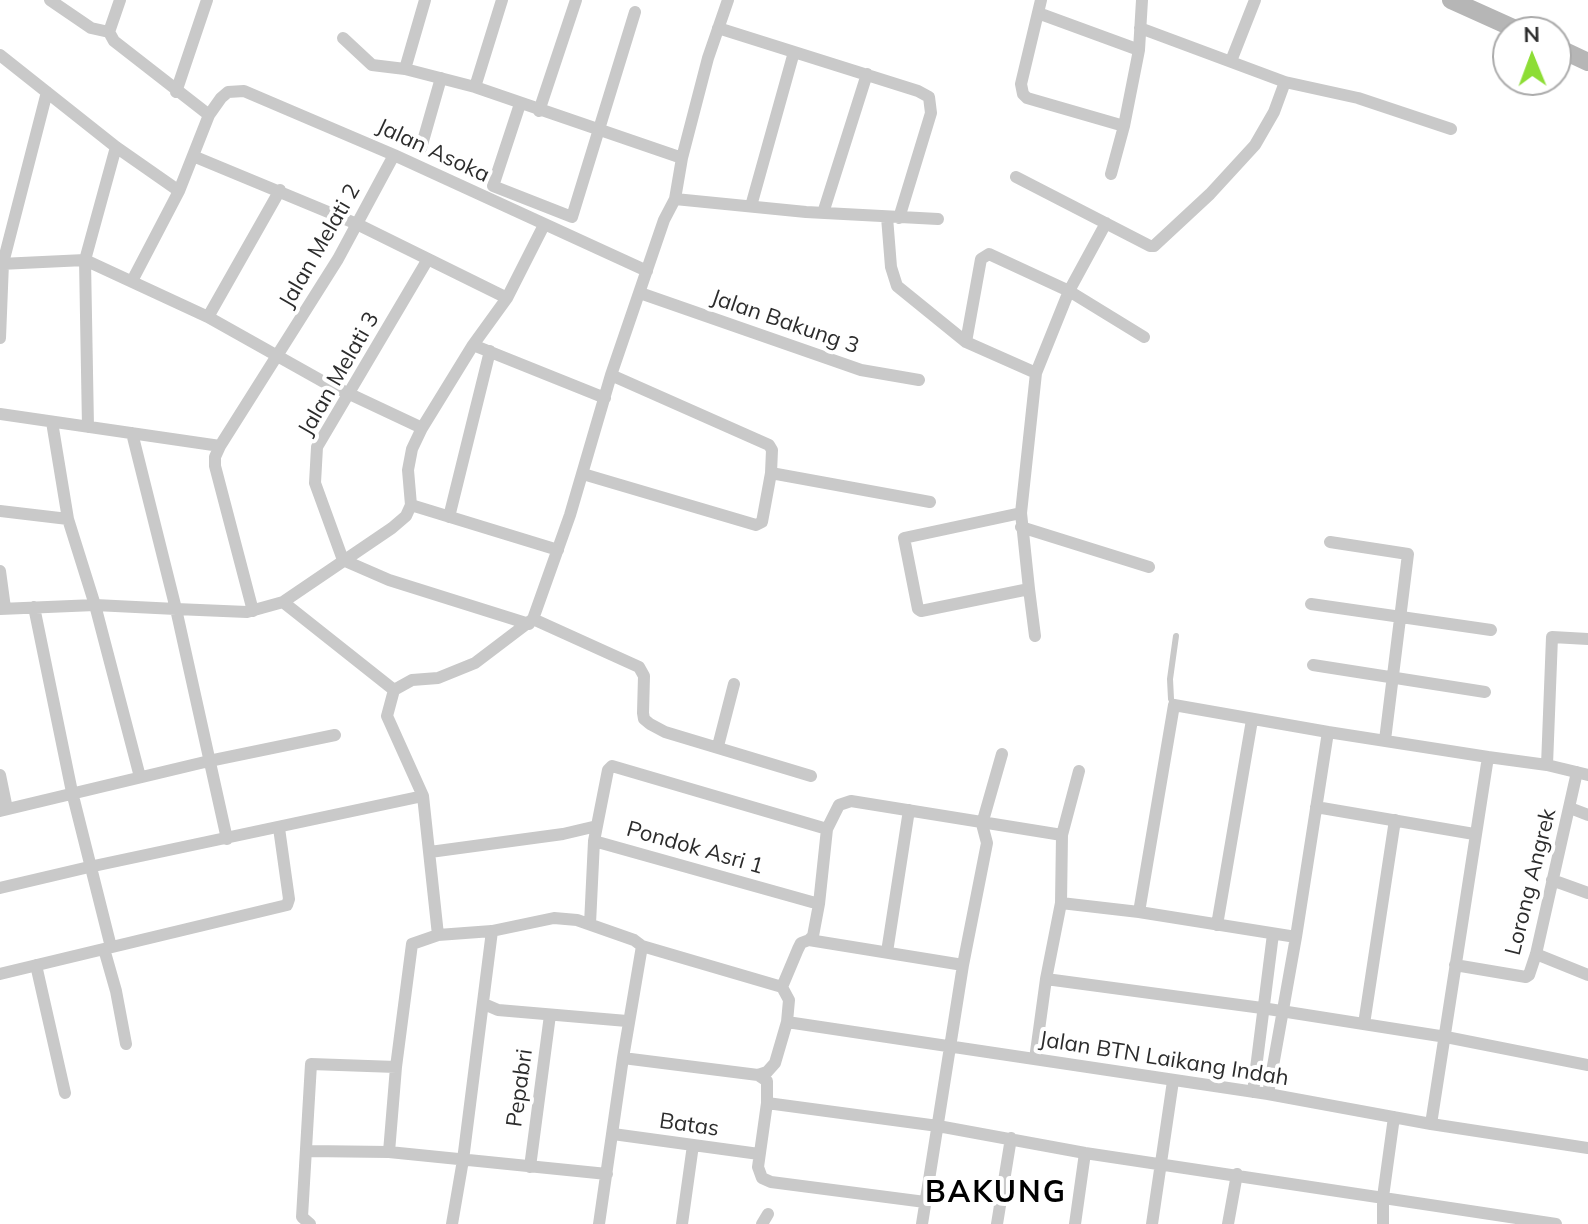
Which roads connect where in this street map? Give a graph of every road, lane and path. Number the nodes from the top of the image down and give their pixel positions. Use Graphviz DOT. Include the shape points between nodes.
graph roads {
  1 [pos="50,0"];
  2 [pos="120,0"];
  3 [pos="207,0"];
  4 [pos="425,0"];
  5 [pos="502,0"];
  6 [pos="576,0"];
  7 [pos="728,0"];
  8 [pos="1142,0"];
  9 [pos="1255,0"];
  10 [pos="1451,0"];
  11 [pos="1039,6"];
  12 [pos="635,12"];
  13 [pos="1492,18"];
  14 [pos="718,28"];
  15 [pos="1140,28"];
  16 [pos="109,32"];
  17 [pos="343,38"];
  18 [pos="1139,50"];
  19 [pos="794,52"];
  20 [pos="0,55"];
  21 [pos="1231,61"];
  22 [pos="405,69"];
  23 [pos="867,74"];
  24 [pos="441,78"];
  25 [pos="1285,82"];
  26 [pos="475,87"];
  27 [pos="47,92"];
  28 [pos="176,92"];
  29 [pos="520,104"];
  30 [pos="539,111"];
  31 [pos="209,115"];
  32 [pos="1124,126"];
  33 [pos="1451,129"];
  34 [pos="599,132"];
  35 [pos="116,147"];
  36 [pos="421,148"];
  37 [pos="394,155"];
  38 [pos="193,156"];
  39 [pos="682,158"];
  40 [pos="1111,174"];
  41 [pos="1016,177"];
  42 [pos="280,190"];
  43 [pos="179,191"];
  44 [pos="675,199"];
  45 [pos="751,206"];
  46 [pos="823,213"];
  47 [pos="893,217"];
  48 [pos="938,219"];
  49 [pos="1106,223"];
  50 [pos="357,224"];
  51 [pos="544,225"];
  52 [pos="428,259"];
  53 [pos="85,260"];
  54 [pos="2,264"];
  55 [pos="647,271"];
  56 [pos="132,281"];
  57 [pos="1069,291"];
  58 [pos="640,293"];
  59 [pos="507,298"];
  60 [pos="208,317"];
  61 [pos="1144,337"];
  62 [pos="0,338"];
  63 [pos="966,342"];
  64 [pos="473,345"];
  65 [pos="490,351"];
  66 [pos="276,355"];
  67 [pos="1036,373"];
  68 [pos="611,375"];
  69 [pos="919,380"];
  70 [pos="349,394"];
  71 [pos="605,398"];
  72 [pos="0,414"];
  73 [pos="52,422"];
  74 [pos="88,427"];
  75 [pos="422,428"];
  76 [pos="132,433"];
  77 [pos="220,446"];
  78 [pos="771,473"];
  79 [pos="583,474"];
  80 [pos="930,502"];
  81 [pos="411,505"];
  82 [pos="0,511"];
  83 [pos="1021,513"];
  84 [pos="449,517"];
  85 [pos="68,519"];
  86 [pos="1021,527"];
  87 [pos="1330,542"];
  88 [pos="558,550"];
  89 [pos="343,560"];
  90 [pos="1149,567"];
  91 [pos="0,571"];
  92 [pos="1029,589"];
  93 [pos="283,602"];
  94 [pos="1311,604"];
  95 [pos="95,605"];
  96 [pos="34,607"];
  97 [pos="3,608"];
  98 [pos="176,609"];
  99 [pos="253,611"];
  100 [pos="1399,616"];
  101 [pos="531,622"];
  102 [pos="1491,630"];
  103 [pos="1035,636"];
  104 [pos="1176,636"];
  105 [pos="1588,639"];
  106 [pos="1313,665"];
  107 [pos="1391,677"];
  108 [pos="734,684"];
  109 [pos="394,690"];
  110 [pos="1485,692"];
  111 [pos="1174,705"];
  112 [pos="1252,720"];
  113 [pos="1328,732"];
  114 [pos="335,735"];
  115 [pos="1385,740"];
  116 [pos="718,746"];
  117 [pos="1002,754"];
  118 [pos="1488,757"];
  119 [pos="209,761"];
  120 [pos="1547,765"];
  121 [pos="1079,771"];
  122 [pos="1582,773"];
  123 [pos="0,775"];
  124 [pos="811,776"];
  125 [pos="140,777"];
  126 [pos="72,792"];
  127 [pos="423,796"];
  128 [pos="1316,807"];
  129 [pos="1570,808"];
  130 [pos="4,810"];
  131 [pos="909,810"];
  132 [pos="1588,815"];
  133 [pos="1395,820"];
  134 [pos="982,824"];
  135 [pos="597,826"];
  136 [pos="279,828"];
  137 [pos="827,829"];
  138 [pos="1474,834"];
  139 [pos="1062,835"];
  140 [pos="227,839"];
  141 [pos="594,841"];
  142 [pos="430,852"];
  143 [pos="89,867"];
  144 [pos="1552,880"];
  145 [pos="0,888"];
  146 [pos="1588,893"];
  147 [pos="1061,903"];
  148 [pos="819,904"];
  149 [pos="1139,912"];
  150 [pos="590,924"];
  151 [pos="1217,925"];
  152 [pos="492,931"];
  153 [pos="1273,934"];
  154 [pos="438,935"];
  155 [pos="1296,937"];
  156 [pos="809,940"];
  157 [pos="642,946"];
  158 [pos="107,948"];
  159 [pos="887,952"];
  160 [pos="1536,954"];
  161 [pos="36,965"];
  162 [pos="963,965"];
  163 [pos="1455,965"];
  164 [pos="0,974"];
  165 [pos="1588,975"];
  166 [pos="1046,979"];
  167 [pos="782,987"];
  168 [pos="484,1004"];
  169 [pos="1262,1008"];
  170 [pos="1283,1011"];
  171 [pos="550,1015"];
  172 [pos="627,1021"];
  173 [pos="787,1022"];
  174 [pos="1364,1024"];
  175 [pos="1446,1037"];
  176 [pos="126,1044"];
  177 [pos="950,1047"];
  178 [pos="623,1058"];
  179 [pos="1035,1059"];
  180 [pos="1588,1065"];
  181 [pos="396,1067"];
  182 [pos="758,1075"];
  183 [pos="1173,1081"];
  184 [pos="1253,1092"];
  185 [pos="65,1093"];
  186 [pos="1268,1094"];
  187 [pos="767,1103"];
  188 [pos="1394,1117"];
  189 [pos="1431,1124"];
  190 [pos="938,1126"];
  191 [pos="613,1134"];
  192 [pos="1011,1138"];
  193 [pos="693,1145"];
  194 [pos="1588,1148"];
  195 [pos="308,1151"];
  196 [pos="389,1152"];
  197 [pos="1085,1153"];
  198 [pos="759,1154"];
  199 [pos="463,1160"];
  200 [pos="1161,1164"];
  201 [pos="530,1167"];
  202 [pos="607,1174"];
  203 [pos="1237,1174"];
  204 [pos="1383,1197"];
  205 [pos="925,1202"];
  206 [pos="1542,1223"];
  207 [pos="310,1224"];
  208 [pos="452,1224"];
  209 [pos="599,1224"];
  210 [pos="682,1224"];
  211 [pos="922,1224"];
  212 [pos="997,1224"];
  213 [pos="1075,1224"];
  214 [pos="1152,1224"];
  215 [pos="1228,1224"];
  216 [pos="1383,1224"];
  217 [pos="1556,1224"];
  1 -- 16 [label="street" via="91,28"];
  2 -- 16 [label="street"];
  3 -- 28 [label="street"];
  4 -- 22 [label="street"];
  5 -- 26 [label="street"];
  6 -- 30 [label="street"];
  7 -- 14 [label="street"];
  8 -- 15 [label="street"];
  9 -- 21 [label="street"];
  10 -- 13 [label="street"];
  11 -- 18 [label="street"];
  11 -- 32 [label="street" via="1023,94"];
  12 -- 34 [label="street"];
  14 -- 19 [label="street"];
  14 -- 39 [label="street"];
  15 -- 18 [label="street"];
  15 -- 21 [label="street"];
  16 -- 28 [label="street"];
  17 -- 22 [label="street" via="372,65"];
  18 -- 32 [label="street"];
  19 -- 23 [label="street"];
  19 -- 45 [label="street"];
  20 -- 27 [label="street"];
  21 -- 25 [label="street"];
  22 -- 24 [label="street"];
  23 -- 46 [label="street"];
  23 -- 47 [label="street" via="924,93 932,107"];
  24 -- 26 [label="street"];
  24 -- 36 [label="street"];
  25 -- 33 [label="street" via="1358,98"];
  25 -- 49 [label="street" via="1255,145 1159,242 1150,246"];
  26 -- 29 [label="street"];
  27 -- 35 [label="street"];
  27 -- 54 [label="street"];
  28 -- 31 [label="street"];
  29 -- 30 [label="street"];
  29 -- 34 [label="street" via="493,186 572,217"];
  30 -- 34 [label="street"];
  31 -- 37 [label="street, Jalan Asoka" via="228,92 244,91"];
  31 -- 38 [label="street"];
  32 -- 40 [label="street"];
  34 -- 39 [label="street"];
  35 -- 43 [label="street"];
  35 -- 53 [label="street"];
  37 -- 50 [label="street, Jalan Melati 2"];
  37 -- 51 [label="street, Jalan Asoka"];
  38 -- 42 [label="street"];
  38 -- 43 [label="street"];
  39 -- 44 [label="street"];
  41 -- 49 [label="street"];
  42 -- 50 [label="street"];
  42 -- 60 [label="street"];
  43 -- 56 [label="street"];
  44 -- 45 [label="street"];
  44 -- 55 [label="street"];
  45 -- 46 [label="street"];
  46 -- 47 [label="street"];
  47 -- 48 [label="street"];
  47 -- 63 [label="street" via="891,267 897,286"];
  49 -- 57 [label="street"];
  50 -- 52 [label="street"];
  50 -- 66 [label="street, Jalan Melati 2"];
  51 -- 55 [label="street, Jalan Asoka"];
  51 -- 59 [label="street"];
  52 -- 59 [label="street"];
  52 -- 70 [label="street, Jalan Melati 3"];
  53 -- 54 [label="street"];
  53 -- 56 [label="street"];
  53 -- 74 [label="street"];
  54 -- 62 [label="street"];
  55 -- 58 [label="street"];
  56 -- 60 [label="street"];
  57 -- 61 [label="street"];
  57 -- 63 [label="street" via="993,255 983,256"];
  57 -- 67 [label="street"];
  58 -- 68 [label="street"];
  58 -- 69 [label="street, Jalan Bakung 3" via="861,370"];
  59 -- 64 [label="street"];
  60 -- 66 [label="street"];
  63 -- 67 [label="street"];
  64 -- 65 [label="street"];
  64 -- 75 [label="street"];
  65 -- 71 [label="street"];
  65 -- 84 [label="street"];
  66 -- 70 [label="street"];
  66 -- 77 [label="street, Jalan Melati 2"];
  67 -- 83 [label="street"];
  68 -- 71 [label="street"];
  68 -- 78 [label="street" via="769,445"];
  70 -- 75 [label="street"];
  70 -- 89 [label="street, Jalan Melati 3" via="317,447 315,483"];
  71 -- 79 [label="street"];
  72 -- 73 [label="street"];
  73 -- 74 [label="street"];
  73 -- 85 [label="street"];
  74 -- 76 [label="street"];
  75 -- 81 [label="street" via="408,470"];
  76 -- 77 [label="street"];
  76 -- 98 [label="street"];
  77 -- 99 [label="street" via="215,466"];
  78 -- 79 [label="street" via="762,522 756,525"];
  78 -- 80 [label="street"];
  79 -- 88 [label="street"];
  81 -- 84 [label="street"];
  81 -- 89 [label="street" via="392,528"];
  82 -- 85 [label="street"];
  83 -- 86 [label="street"];
  83 -- 92 [label="street" via="907,536 904,542 915,605 921,611"];
  84 -- 88 [label="street"];
  85 -- 95 [label="street"];
  86 -- 90 [label="street"];
  86 -- 92 [label="street"];
  87 -- 100 [label="street" via="1408,554"];
  88 -- 101 [label="street"];
  89 -- 93 [label="street"];
  89 -- 101 [label="street" via="389,580"];
  91 -- 97 [label="street"];
  92 -- 103 [label="street"];
  93 -- 99 [label="street"];
  93 -- 109 [label="street"];
  94 -- 100 [label="street"];
  95 -- 96 [label="street"];
  95 -- 98 [label="street"];
  95 -- 125 [label="street"];
  96 -- 97 [label="street"];
  96 -- 126 [label="street"];
  98 -- 99 [label="street"];
  98 -- 119 [label="street"];
  100 -- 102 [label="street"];
  100 -- 107 [label="street"];
  101 -- 109 [label="street" via="475,663"];
  101 -- 116 [label="street" via="639,667 644,676 644,719 665,732"];
  104 -- 111 [label="lane" via="1170,679"];
  105 -- 120 [label="street" via="1552,637"];
  106 -- 107 [label="street"];
  107 -- 110 [label="street"];
  107 -- 115 [label="street"];
  108 -- 116 [label="street"];
  109 -- 127 [label="street" via="389,725"];
  111 -- 112 [label="street"];
  111 -- 149 [label="street"];
  112 -- 113 [label="street"];
  112 -- 151 [label="street"];
  113 -- 115 [label="street"];
  113 -- 128 [label="street"];
  114 -- 119 [label="street"];
  115 -- 118 [label="street"];
  116 -- 124 [label="street"];
  117 -- 134 [label="street"];
  118 -- 120 [label="street"];
  118 -- 138 [label="street"];
  119 -- 125 [label="street"];
  119 -- 140 [label="street"];
  120 -- 122 [label="street"];
  121 -- 139 [label="street"];
  122 -- 129 [label="street, Lorong Angrek"];
  123 -- 130 [label="street"];
  125 -- 126 [label="street"];
  126 -- 130 [label="street"];
  126 -- 143 [label="street"];
  127 -- 136 [label="street"];
  127 -- 142 [label="street"];
  128 -- 133 [label="street"];
  128 -- 155 [label="street"];
  129 -- 132 [label="street"];
  129 -- 144 [label="street, Lorong Angrek"];
  131 -- 134 [label="street"];
  131 -- 137 [label="street" via="844,801"];
  131 -- 159 [label="street"];
  133 -- 138 [label="street"];
  133 -- 174 [label="street"];
  134 -- 139 [label="street"];
  134 -- 162 [label="street" via="987,843"];
  135 -- 137 [label="street" via="612,766"];
  135 -- 141 [label="street"];
  135 -- 142 [label="street"];
  136 -- 140 [label="street"];
  136 -- 158 [label="street" via="287,905"];
  137 -- 148 [label="street"];
  138 -- 163 [label="street"];
  139 -- 147 [label="street"];
  140 -- 143 [label="street"];
  141 -- 148 [label="street, Pondok Asri 1"];
  141 -- 150 [label="street, Pondok Asri 1"];
  142 -- 154 [label="street"];
  143 -- 145 [label="street"];
  143 -- 158 [label="street"];
  144 -- 146 [label="street"];
  144 -- 160 [label="street, Lorong Angrek"];
  147 -- 149 [label="street"];
  147 -- 166 [label="street"];
  148 -- 156 [label="street"];
  149 -- 151 [label="street"];
  150 -- 152 [label="street" via="565,917"];
  150 -- 157 [label="street"];
  151 -- 153 [label="street"];
  152 -- 154 [label="street"];
  152 -- 168 [label="street"];
  153 -- 155 [label="street"];
  153 -- 169 [label="street"];
  154 -- 181 [label="street" via="412,944"];
  155 -- 170 [label="street"];
  156 -- 159 [label="street"];
  156 -- 167 [label="street" via="801,943"];
  157 -- 167 [label="street"];
  157 -- 172 [label="street"];
  158 -- 161 [label="street"];
  158 -- 176 [label="street"];
  159 -- 162 [label="street"];
  160 -- 163 [label="street, Lorong Angrek" via="1526,977"];
  160 -- 165 [label="street"];
  161 -- 164 [label="street"];
  161 -- 185 [label="street"];
  162 -- 177 [label="street"];
  163 -- 175 [label="street"];
  166 -- 169 [label="street"];
  166 -- 179 [label="street"];
  167 -- 173 [label="street" via="789,1000"];
  168 -- 171 [label="street"];
  168 -- 199 [label="street"];
  169 -- 170 [label="street"];
  169 -- 184 [label="street"];
  170 -- 174 [label="street"];
  170 -- 186 [label="street"];
  171 -- 172 [label="street"];
  171 -- 201 [label="street, Pepabri"];
  172 -- 178 [label="street"];
  173 -- 177 [label="street, Jalan BTN Laikang Indah"];
  173 -- 182 [label="street" via="775,1063"];
  174 -- 175 [label="street"];
  175 -- 180 [label="street"];
  175 -- 189 [label="street"];
  177 -- 179 [label="street, Jalan BTN Laikang Indah"];
  177 -- 190 [label="street"];
  178 -- 182 [label="street"];
  178 -- 191 [label="street"];
  179 -- 183 [label="street, Jalan BTN Laikang Indah"];
  181 -- 195 [label="street" via="311,1064"];
  181 -- 196 [label="street"];
  182 -- 187 [label="street" via="767,1081"];
  183 -- 184 [label="street, Jalan BTN Laikang Indah"];
  183 -- 200 [label="street"];
  184 -- 186 [label="street, Jalan BTN Laikang Indah"];
  186 -- 188 [label="street, Jalan BTN Laikang Indah"];
  187 -- 190 [label="street"];
  187 -- 198 [label="street"];
  188 -- 189 [label="street, Jalan BTN Laikang Indah"];
  188 -- 204 [label="street"];
  189 -- 194 [label="street, Jalan BTN Laikang Indah"];
  190 -- 192 [label="street"];
  190 -- 205 [label="street"];
  191 -- 193 [label="street, Batas"];
  191 -- 202 [label="street"];
  192 -- 197 [label="street"];
  192 -- 212 [label="street"];
  193 -- 198 [label="street, Batas"];
  193 -- 210 [label="street"];
  195 -- 196 [label="street"];
  195 -- 207 [label="street" via="302,1217"];
  196 -- 199 [label="street"];
  197 -- 200 [label="street"];
  197 -- 213 [label="street"];
  198 -- 205 [label="street" via="758,1167 767,1181"];
  199 -- 201 [label="street"];
  199 -- 208 [label="street"];
  200 -- 203 [label="street"];
  200 -- 214 [label="street"];
  201 -- 202 [label="street"];
  202 -- 209 [label="street"];
  203 -- 204 [label="street"];
  203 -- 215 [label="street"];
  204 -- 206 [label="street"];
  204 -- 216 [label="street"];
  205 -- 211 [label="street"];
  206 -- 217 [label="street"];
}
